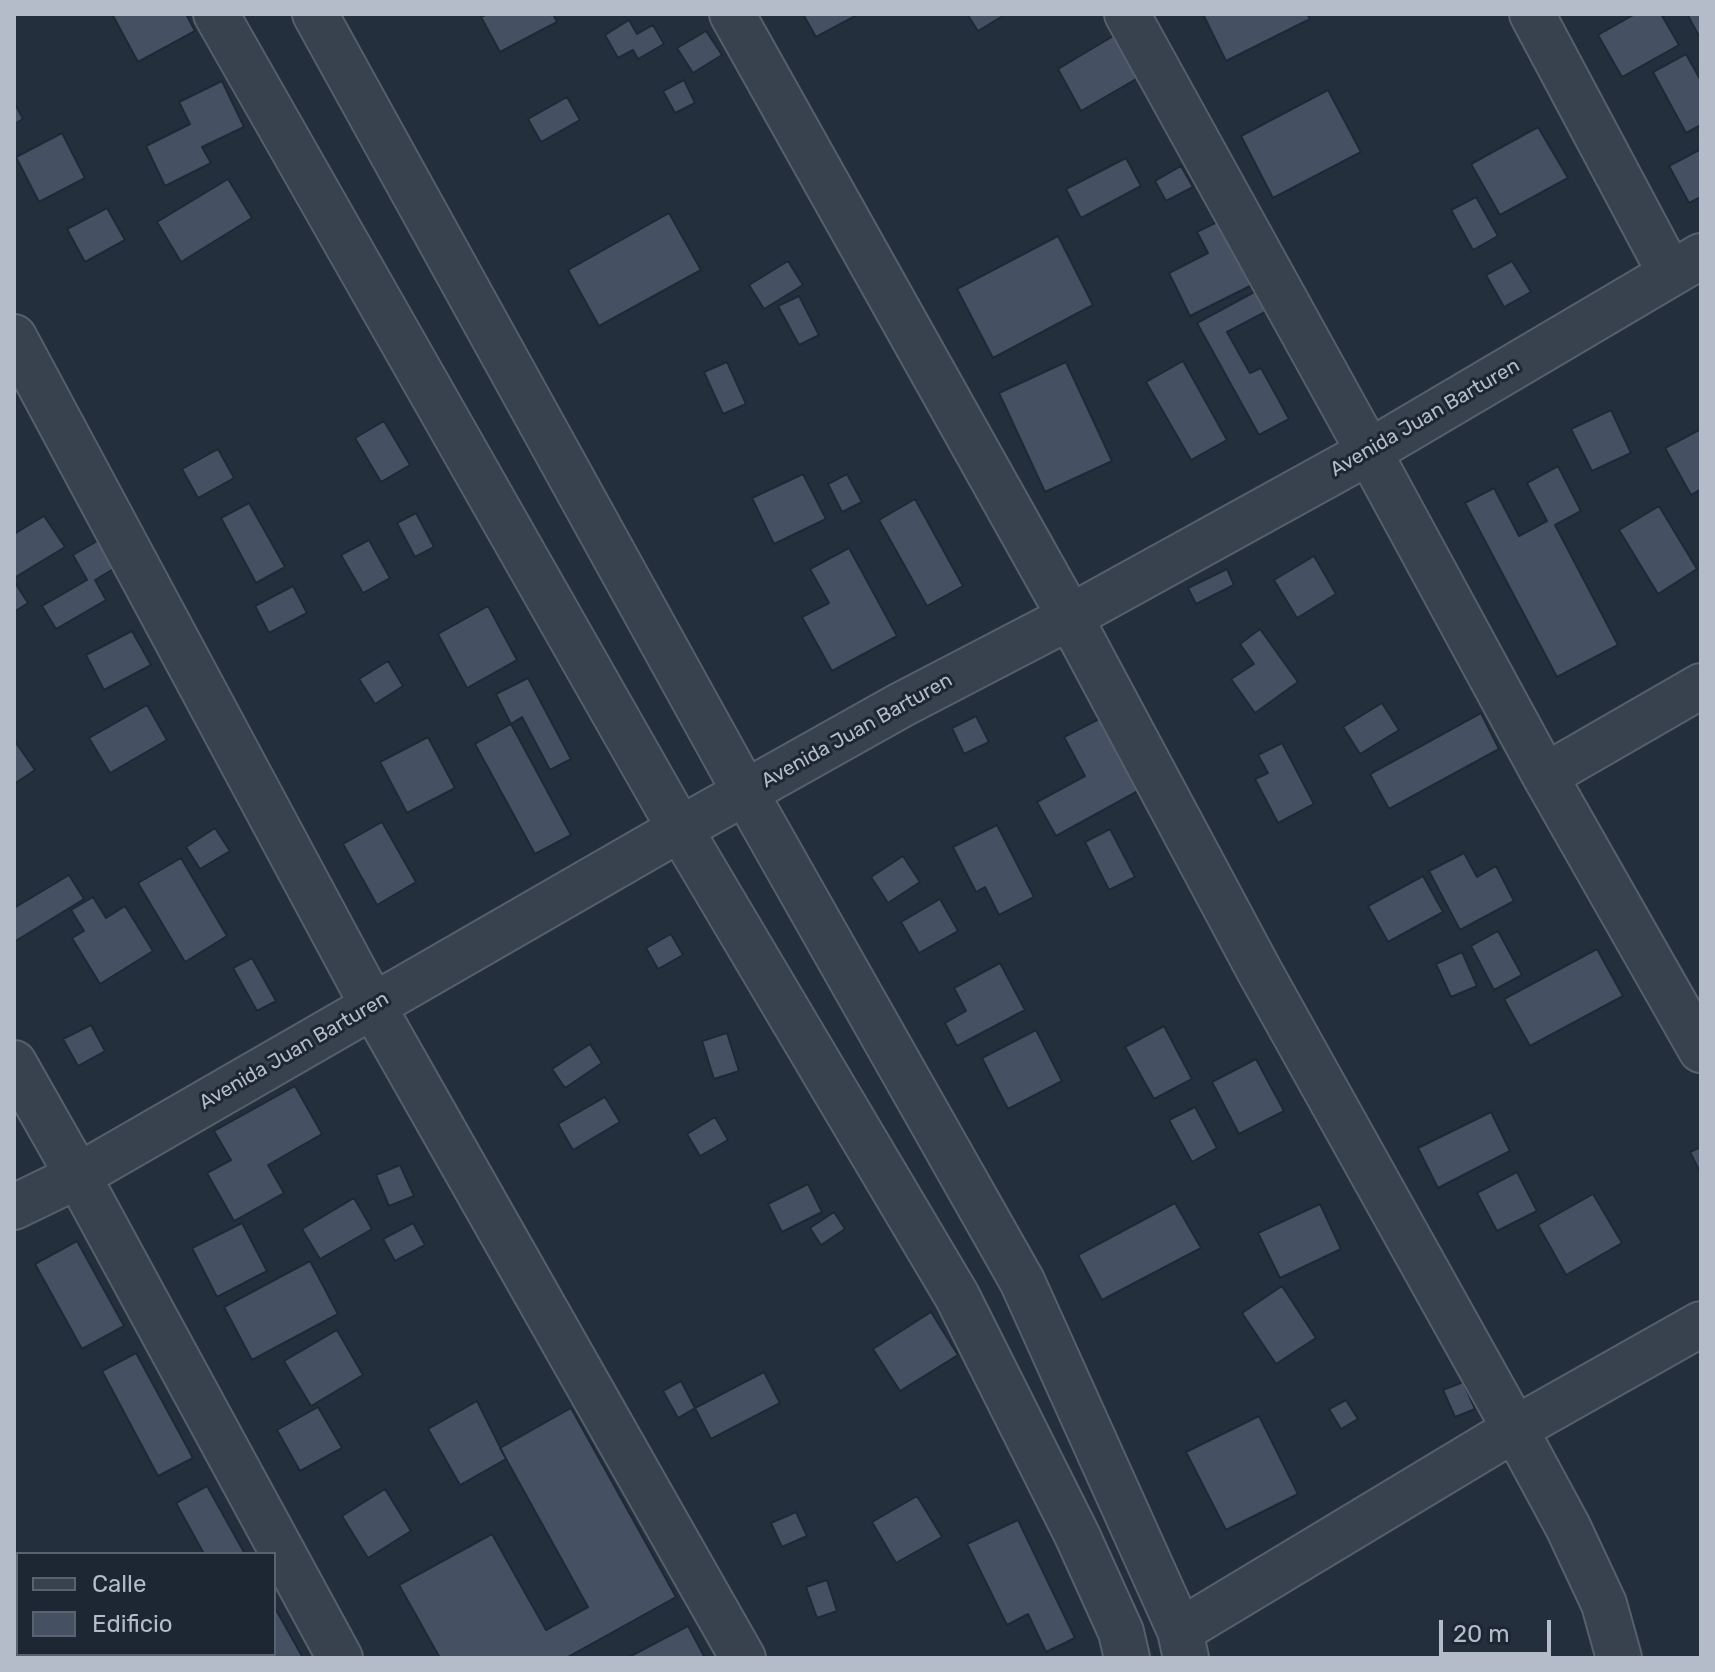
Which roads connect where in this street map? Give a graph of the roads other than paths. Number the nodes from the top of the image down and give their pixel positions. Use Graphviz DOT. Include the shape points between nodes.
graph roads {
  1 [pos="216,14"];
  2 [pos="315,14"];
  3 [pos="732,14"];
  4 [pos="1127,14"];
  5 [pos="1532,14"];
  6 [pos="1686,265"];
  7 [pos="14,337"];
  8 [pos="1369,452"];
  9 [pos="1070,617"];
  10 [pos="1701,686"];
  11 [pos="1545,776"];
  12 [pos="745,792"];
  13 [pos="680,829"];
  14 [pos="373,1006"];
  15 [pos="1701,1050"];
  16 [pos="14,1063"];
  17 [pos="78,1176"];
  18 [pos="14,1207"];
  19 [pos="1701,1324"];
  20 [pos="1515,1429"];
  21 [pos="1183,1644"];
  22 [pos="340,1658"];
  23 [pos="743,1658"];
  24 [pos="1127,1658"];
  25 [pos="1619,1658"];
  1 -- 13 [label="street"];
  2 -- 12 [label="street"];
  3 -- 9 [label="street"];
  4 -- 8 [label="street"];
  5 -- 6 [label="street"];
  6 -- 8 [label="street, Avenida Juan Barturen"];
  7 -- 14 [label="street"];
  8 -- 9 [label="street, Avenida Juan Barturen"];
  8 -- 11 [label="street"];
  9 -- 12 [label="street, Avenida Juan Barturen"];
  9 -- 20 [label="street"];
  10 -- 11 [label="street"];
  11 -- 15 [label="street"];
  12 -- 13 [label="street, Avenida Juan Barturen"];
  12 -- 21 [label="street" via="1022,1281"];
  13 -- 14 [label="street, Avenida Juan Barturen"];
  13 -- 24 [label="street" via="957,1296 1077,1535 1121,1632"];
  14 -- 17 [label="street, Avenida Juan Barturen"];
  14 -- 23 [label="street"];
  16 -- 17 [label="street"];
  17 -- 18 [label="street, Avenida Juan Barturen"];
  17 -- 22 [label="street"];
  19 -- 20 [label="street"];
  20 -- 21 [label="street"];
  20 -- 25 [label="street" via="1604,1604"];
}
